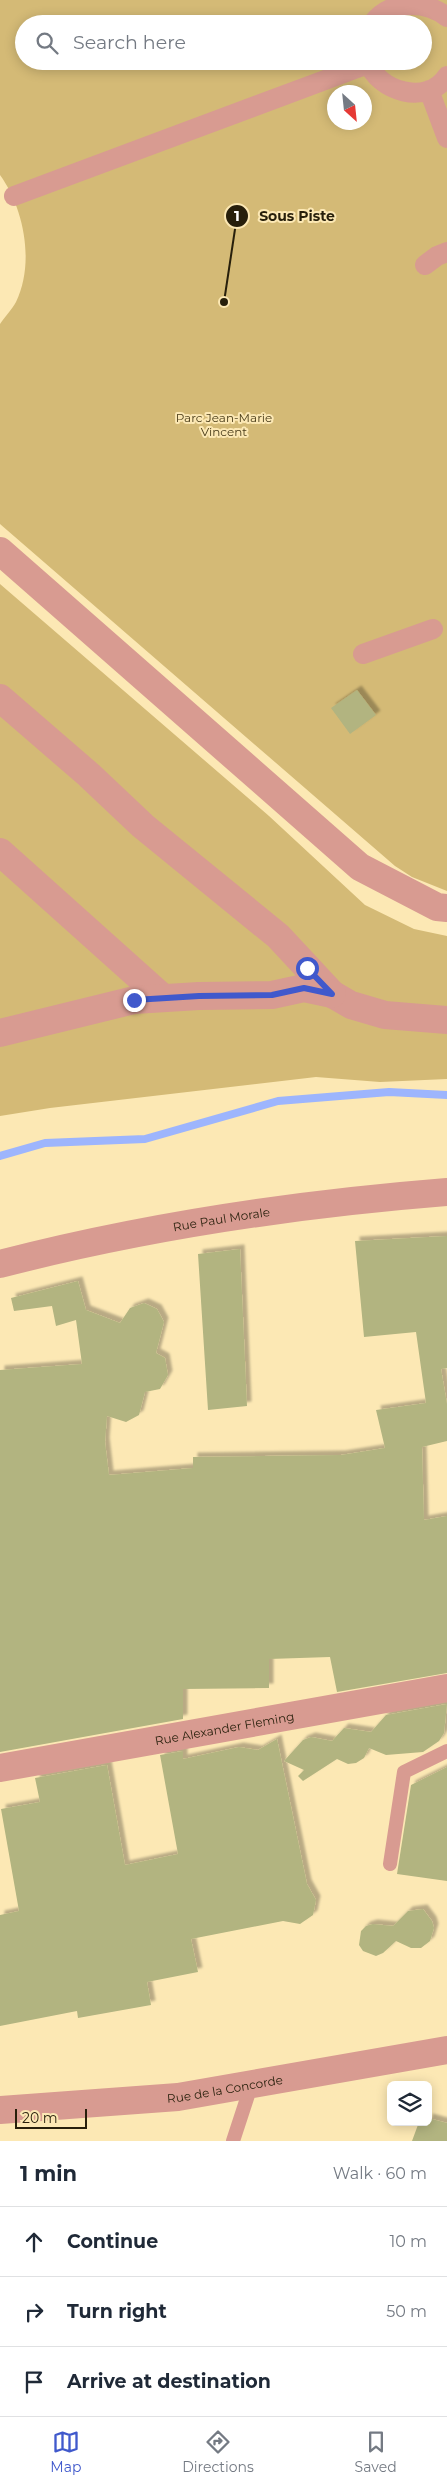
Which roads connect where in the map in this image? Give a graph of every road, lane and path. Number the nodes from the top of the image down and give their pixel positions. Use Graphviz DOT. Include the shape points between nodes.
graph roads {
  1 [pos="378,15"];
  2 [pos="447,17"];
  3 [pos="349,70"];
  4 [pos="373,70"];
  5 [pos="447,76"];
  6 [pos="429,90"];
  7 [pos="447,138"];
  8 [pos="14,196"];
  9 [pos="447,252"];
  10 [pos="425,264"];
  11 [pos="0,551"];
  12 [pos="433,629"];
  13 [pos="363,654"];
  14 [pos="0,698"];
  15 [pos="0,852"];
  16 [pos="447,908"];
  17 [pos="332,994"];
  18 [pos="164,998"];
  19 [pos="447,1020"];
  20 [pos="6,1025"];
  21 [pos="447,1192"];
  22 [pos="0,1264"];
  23 [pos="447,1688"];
  24 [pos="447,1751"];
  25 [pos="0,1768"];
  26 [pos="390,1864"];
  27 [pos="447,2050"];
  28 [pos="252,2084"];
  29 [pos="0,2110"];
  30 [pos="232,2141"];
  1 -- 2 [label="street" via="395,3 412,0 430,4"];
  3 -- 8 [label="street"];
  4 -- 6 [label="street" via="383,84 405,93"];
  5 -- 6 [label="street"];
  6 -- 7 [label="street"];
  9 -- 10 [label="street"];
  11 -- 16 [label="street" via="360,867 437,907"];
  12 -- 13 [label="street"];
  14 -- 17 [label="street" via="143,826 278,936"];
  15 -- 18 [label="street"];
  17 -- 18 [label="street" via="304,988 272,995"];
  17 -- 19 [label="street" via="351,1005 385,1015"];
  18 -- 20 [label="street" via="134,1000"];
  21 -- 22 [label="street, Rue Paul Morale" via="237,1215 78,1244"];
  23 -- 25 [label="street, Rue Alexander Fleming"];
  24 -- 26 [label="lane" via="404,1772"];
  27 -- 28 [label="street, Rue de la Concorde"];
  28 -- 29 [label="street, Rue de la Concorde" via="178,2097"];
  28 -- 30 [label="lane"];
}
